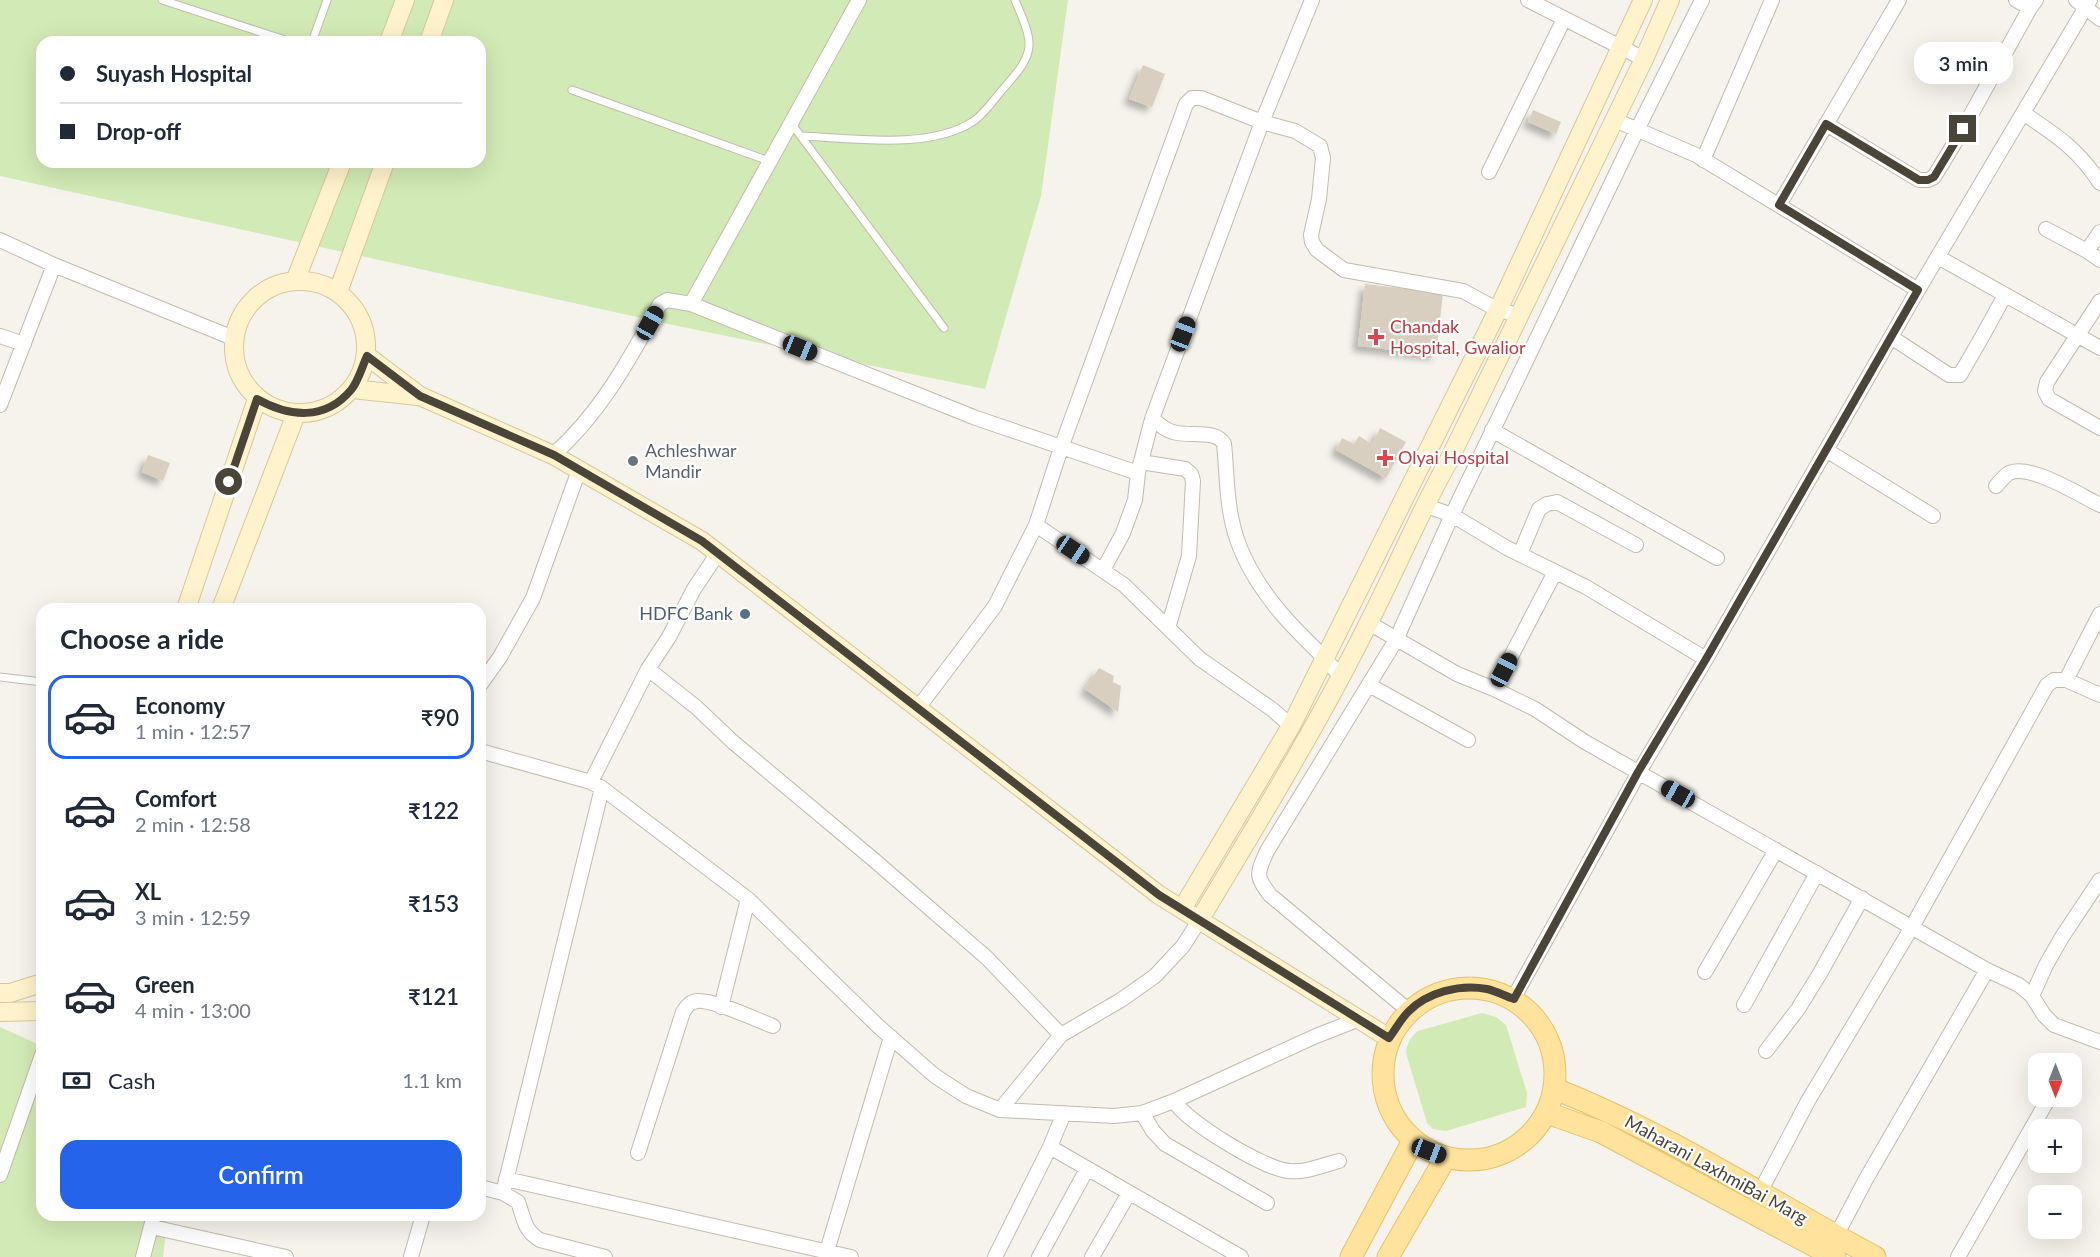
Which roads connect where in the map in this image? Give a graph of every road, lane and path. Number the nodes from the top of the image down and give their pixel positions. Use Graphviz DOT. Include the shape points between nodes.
graph roads {
  1 [pos="162,0"];
  2 [pos="327,0"];
  3 [pos="405,0"];
  4 [pos="444,0"];
  5 [pos="859,0"];
  6 [pos="1015,0"];
  7 [pos="1312,0"];
  8 [pos="1528,0"];
  9 [pos="1643,0"];
  10 [pos="1670,0"];
  11 [pos="1702,0"];
  12 [pos="1772,0"];
  13 [pos="1899,0"];
  14 [pos="2016,0"];
  15 [pos="2084,3"];
  16 [pos="2033,4"];
  17 [pos="1564,19"];
  18 [pos="2100,19"];
  19 [pos="273,36"];
  20 [pos="314,36"];
  21 [pos="391,36"];
  22 [pos="431,36"];
  23 [pos="1620,47"];
  24 [pos="1644,59"];
  25 [pos="572,90"];
  26 [pos="2023,113"];
  27 [pos="1615,120"];
  28 [pos="791,122"];
  29 [pos="1262,122"];
  30 [pos="1826,124"];
  31 [pos="1637,129"];
  32 [pos="801,136"];
  33 [pos="1703,160"];
  34 [pos="769,161"];
  35 [pos="340,168"];
  36 [pos="383,168"];
  37 [pos="1489,172"];
  38 [pos="2100,183"];
  39 [pos="1779,205"];
  40 [pos="2046,229"];
  41 [pos="2100,232"];
  42 [pos="0,240"];
  43 [pos="2087,251"];
  44 [pos="1938,256"];
  45 [pos="2100,260"];
  46 [pos="54,265"];
  47 [pos="295,281"];
  48 [pos="1918,290"];
  49 [pos="338,292"];
  50 [pos="2005,295"];
  51 [pos="2100,301"];
  52 [pos="691,304"];
  53 [pos="1498,310"];
  54 [pos="1519,315"];
  55 [pos="944,328"];
  56 [pos="0,336"];
  57 [pos="2077,336"];
  58 [pos="1891,337"];
  59 [pos="233,338"];
  60 [pos="24,344"];
  61 [pos="2100,348"];
  62 [pos="367,356"];
  63 [pos="352,389"];
  64 [pos="420,396"];
  65 [pos="257,399"];
  66 [pos="0,405"];
  67 [pos="296,414"];
  68 [pos="1152,419"];
  69 [pos="2100,428"];
  70 [pos="1492,430"];
  71 [pos="1061,448"];
  72 [pos="1826,450"];
  73 [pos="554,455"];
  74 [pos="1139,467"];
  75 [pos="579,470"];
  76 [pos="1996,486"];
  77 [pos="1424,505"];
  78 [pos="2100,505"];
  79 [pos="1452,515"];
  80 [pos="1933,516"];
  81 [pos="1036,525"];
  82 [pos="1636,545"];
  83 [pos="718,553"];
  84 [pos="1520,554"];
  85 [pos="1717,558"];
  86 [pos="1103,570"];
  87 [pos="1555,572"];
  88 [pos="188,603"];
  89 [pos="223,603"];
  90 [pos="2100,614"];
  91 [pos="1369,623"];
  92 [pos="1168,628"];
  93 [pos="1396,640"];
  94 [pos="1325,657"];
  95 [pos="1706,659"];
  96 [pos="648,669"];
  97 [pos="1340,676"];
  98 [pos="0,677"];
  99 [pos="486,677"];
  100 [pos="2066,680"];
  101 [pos="36,681"];
  102 [pos="1369,685"];
  103 [pos="1494,689"];
  104 [pos="2100,694"];
  105 [pos="918,708"];
  106 [pos="1291,726"];
  107 [pos="1467,740"];
  108 [pos="486,753"];
  109 [pos="1638,772"];
  110 [pos="596,785"];
  111 [pos="1776,850"];
  112 [pos="1817,873"];
  113 [pos="2100,880"];
  114 [pos="1862,898"];
  115 [pos="748,899"];
  116 [pos="1182,909"];
  117 [pos="1199,921"];
  118 [pos="1912,927"];
  119 [pos="1987,970"];
  120 [pos="1705,972"];
  121 [pos="36,986"];
  122 [pos="0,993"];
  123 [pos="2032,996"];
  124 [pos="1514,999"];
  125 [pos="1744,1005"];
  126 [pos="721,1007"];
  127 [pos="36,1011"];
  128 [pos="1409,1011"];
  129 [pos="0,1012"];
  130 [pos="1357,1020"];
  131 [pos="773,1026"];
  132 [pos="1061,1035"];
  133 [pos="891,1037"];
  134 [pos="1389,1038"];
  135 [pos="2100,1042"];
  136 [pos="1766,1051"];
  137 [pos="36,1072"];
  138 [pos="1555,1089"];
  139 [pos="1174,1101"];
  140 [pos="2044,1107"];
  141 [pos="1000,1110"];
  142 [pos="1064,1113"];
  143 [pos="1142,1113"];
  144 [pos="1547,1113"];
  145 [pos="1413,1141"];
  146 [pos="1050,1147"];
  147 [pos="638,1153"];
  148 [pos="1446,1157"];
  149 [pos="1339,1161"];
  150 [pos="1087,1169"];
  151 [pos="0,1175"];
  152 [pos="504,1186"];
  153 [pos="486,1187"];
  154 [pos="1760,1192"];
  155 [pos="1129,1193"];
  156 [pos="1267,1203"];
  157 [pos="153,1221"];
  158 [pos="421,1221"];
  159 [pos="1836,1246"];
  160 [pos="827,1251"];
  161 [pos="142,1257"];
  162 [pos="286,1257"];
  163 [pos="411,1257"];
  164 [pos="605,1257"];
  165 [pos="851,1257"];
  166 [pos="995,1257"];
  167 [pos="1039,1257"];
  168 [pos="1092,1257"];
  169 [pos="1241,1257"];
  170 [pos="1351,1257"];
  171 [pos="1388,1257"];
  172 [pos="1875,1257"];
  173 [pos="1958,1257"];
  1 -- 19 [label="lane"];
  2 -- 20 [label="lane"];
  3 -- 21 [label="main road"];
  4 -- 22 [label="main road"];
  5 -- 28 [label="street"];
  6 -- 32 [label="lane" via="1029,33 1029,51 1022,68 974,121 942,135 906,140"];
  7 -- 29 [label="street"];
  8 -- 17 [label="street"];
  9 -- 23 [label="main road"];
  10 -- 24 [label="main road"];
  11 -- 31 [label="street"];
  12 -- 33 [label="street"];
  13 -- 30 [label="street"];
  14 -- 16 [label="street"];
  15 -- 18 [label="street"];
  15 -- 26 [label="street"];
  16 -- 30 [label="street" via="1934,177 1919,180"];
  17 -- 23 [label="street"];
  17 -- 37 [label="street"];
  23 -- 24 [label="street"];
  23 -- 53 [label="main road"];
  24 -- 27 [label="main road"];
  25 -- 34 [label="lane"];
  26 -- 38 [label="street" via="2057,135 2086,161"];
  26 -- 44 [label="street"];
  27 -- 31 [label="street"];
  27 -- 54 [label="main road"];
  28 -- 32 [label="lane"];
  28 -- 34 [label="street"];
  29 -- 53 [label="street" via="1295,131 1320,146 1323,158 1319,199 1311,235 1317,250 1344,270 1462,291"];
  29 -- 68 [label="street"];
  29 -- 71 [label="street" via="1202,98 1192,98 1186,104"];
  30 -- 39 [label="street"];
  31 -- 33 [label="street"];
  31 -- 70 [label="street"];
  32 -- 55 [label="lane"];
  33 -- 39 [label="street"];
  34 -- 52 [label="street"];
  35 -- 47 [label="main road"];
  36 -- 49 [label="main road"];
  39 -- 48 [label="street"];
  40 -- 43 [label="street"];
  41 -- 43 [label="street"];
  42 -- 46 [label="street"];
  43 -- 45 [label="street"];
  44 -- 48 [label="street"];
  44 -- 50 [label="street"];
  46 -- 59 [label="street"];
  46 -- 60 [label="street"];
  47 -- 49 [label="main road" via="318,283"];
  47 -- 59 [label="main road" via="273,286 254,298 240,316"];
  48 -- 58 [label="street"];
  49 -- 62 [label="main road" via="354,307 364,327"];
  50 -- 57 [label="street"];
  50 -- 58 [label="street" via="1959,375 1949,375"];
  51 -- 57 [label="street"];
  52 -- 71 [label="street"];
  52 -- 73 [label="street" via="667,300 660,304 608,395"];
  53 -- 54 [label="street"];
  53 -- 94 [label="main road"];
  54 -- 77 [label="main road"];
  56 -- 60 [label="street"];
  57 -- 61 [label="street"];
  57 -- 69 [label="street" via="2045,391 2049,399"];
  58 -- 72 [label="street"];
  59 -- 65 [label="main road" via="234,361 242,382"];
  60 -- 66 [label="street"];
  62 -- 63 [label="main road"];
  62 -- 64 [label="main road"];
  63 -- 64 [label="main road"];
  63 -- 67 [label="main road" via="337,404 317,412"];
  64 -- 73 [label="main road"];
  65 -- 67 [label="main road" via="275,410"];
  65 -- 88 [label="main road"];
  67 -- 89 [label="main road"];
  68 -- 74 [label="street"];
  68 -- 94 [label="street" via="1171,432 1222,439 1232,523 1254,577 1295,629"];
  70 -- 79 [label="street"];
  70 -- 85 [label="street"];
  71 -- 74 [label="street"];
  71 -- 81 [label="street"];
  72 -- 80 [label="street"];
  72 -- 95 [label="street"];
  73 -- 75 [label="main road"];
  74 -- 86 [label="street" via="1135,500"];
  74 -- 92 [label="street" via="1185,469 1193,481 1189,556"];
  75 -- 83 [label="main road"];
  75 -- 99 [label="street" via="533,598"];
  76 -- 78 [label="street" via="2008,474 2029,472"];
  77 -- 79 [label="street"];
  77 -- 91 [label="main road"];
  79 -- 84 [label="street"];
  79 -- 93 [label="street"];
  81 -- 86 [label="street"];
  81 -- 105 [label="street" via="995,606"];
  82 -- 84 [label="street" via="1557,502 1539,509"];
  83 -- 96 [label="street"];
  83 -- 105 [label="main road"];
  84 -- 87 [label="street"];
  86 -- 92 [label="street"];
  87 -- 95 [label="street"];
  87 -- 103 [label="street"];
  90 -- 100 [label="street"];
  91 -- 93 [label="street"];
  91 -- 97 [label="main road"];
  92 -- 106 [label="street" via="1200,658"];
  93 -- 102 [label="street"];
  93 -- 103 [label="street" via="1457,674"];
  94 -- 97 [label="street"];
  94 -- 106 [label="main road"];
  95 -- 109 [label="street"];
  96 -- 110 [label="street"];
  96 -- 132 [label="street" via="987,958"];
  97 -- 117 [label="main road" via="1309,737"];
  98 -- 101 [label="lane"];
  100 -- 104 [label="street"];
  100 -- 118 [label="street" via="2054,680 2047,685"];
  102 -- 107 [label="street"];
  102 -- 128 [label="street" via="1258,872 1270,895"];
  103 -- 109 [label="street"];
  105 -- 116 [label="main road"];
  106 -- 116 [label="main road"];
  108 -- 110 [label="street"];
  109 -- 111 [label="street"];
  109 -- 124 [label="street"];
  110 -- 115 [label="street"];
  110 -- 152 [label="street"];
  111 -- 112 [label="street"];
  111 -- 120 [label="street"];
  112 -- 114 [label="street"];
  112 -- 125 [label="street"];
  113 -- 123 [label="street" via="2046,965"];
  114 -- 118 [label="street"];
  114 -- 136 [label="street" via="1819,975"];
  115 -- 126 [label="street"];
  115 -- 133 [label="street"];
  116 -- 117 [label="main road"];
  117 -- 130 [label="main road"];
  117 -- 132 [label="street" via="1183,946 1155,976"];
  118 -- 119 [label="street"];
  118 -- 154 [label="street"];
  119 -- 123 [label="street" via="2019,985"];
  119 -- 159 [label="street" via="1866,1179"];
  121 -- 122 [label="main road"];
  123 -- 135 [label="street" via="2054,1025"];
  124 -- 128 [label="main road" via="1487,989 1459,988 1432,995"];
  124 -- 138 [label="main road" via="1534,1016 1548,1037 1556,1062"];
  126 -- 131 [label="street"];
  126 -- 147 [label="street" via="698,1000 688,1004 683,1012"];
  127 -- 129 [label="main road"];
  128 -- 134 [label="main road"];
  130 -- 134 [label="main road"];
  130 -- 139 [label="street"];
  132 -- 141 [label="street"];
  133 -- 141 [label="street" via="935,1076 966,1096"];
  133 -- 160 [label="street"];
  134 -- 145 [label="main road" via="1383,1061 1384,1091 1394,1118"];
  137 -- 151 [label="street"];
  138 -- 144 [label="main road"];
  138 -- 154 [label="main road, Maharani LaxhmiBai Marg" via="1604,1108"];
  139 -- 143 [label="street"];
  139 -- 149 [label="street" via="1190,1119 1280,1170 1298,1172"];
  140 -- 173 [label="street"];
  141 -- 142 [label="street"];
  142 -- 143 [label="street"];
  142 -- 146 [label="street"];
  143 -- 156 [label="street" via="1165,1144"];
  144 -- 148 [label="main road" via="1534,1132 1515,1148 1494,1157"];
  144 -- 159 [label="main road" via="1601,1132"];
  145 -- 148 [label="main road"];
  145 -- 170 [label="main road"];
  146 -- 150 [label="street"];
  146 -- 166 [label="street"];
  148 -- 171 [label="main road"];
  150 -- 155 [label="street"];
  150 -- 167 [label="street"];
  152 -- 153 [label="street"];
  152 -- 160 [label="street"];
  152 -- 164 [label="street" via="519,1202 525,1226 532,1235"];
  154 -- 159 [label="main road, Maharani LaxhmiBai Marg"];
  155 -- 168 [label="street"];
  155 -- 169 [label="street"];
  157 -- 161 [label="street"];
  157 -- 162 [label="street"];
  158 -- 163 [label="street"];
  159 -- 172 [label="main road, Maharani LaxhmiBai Marg"];
  160 -- 165 [label="street"];
}
